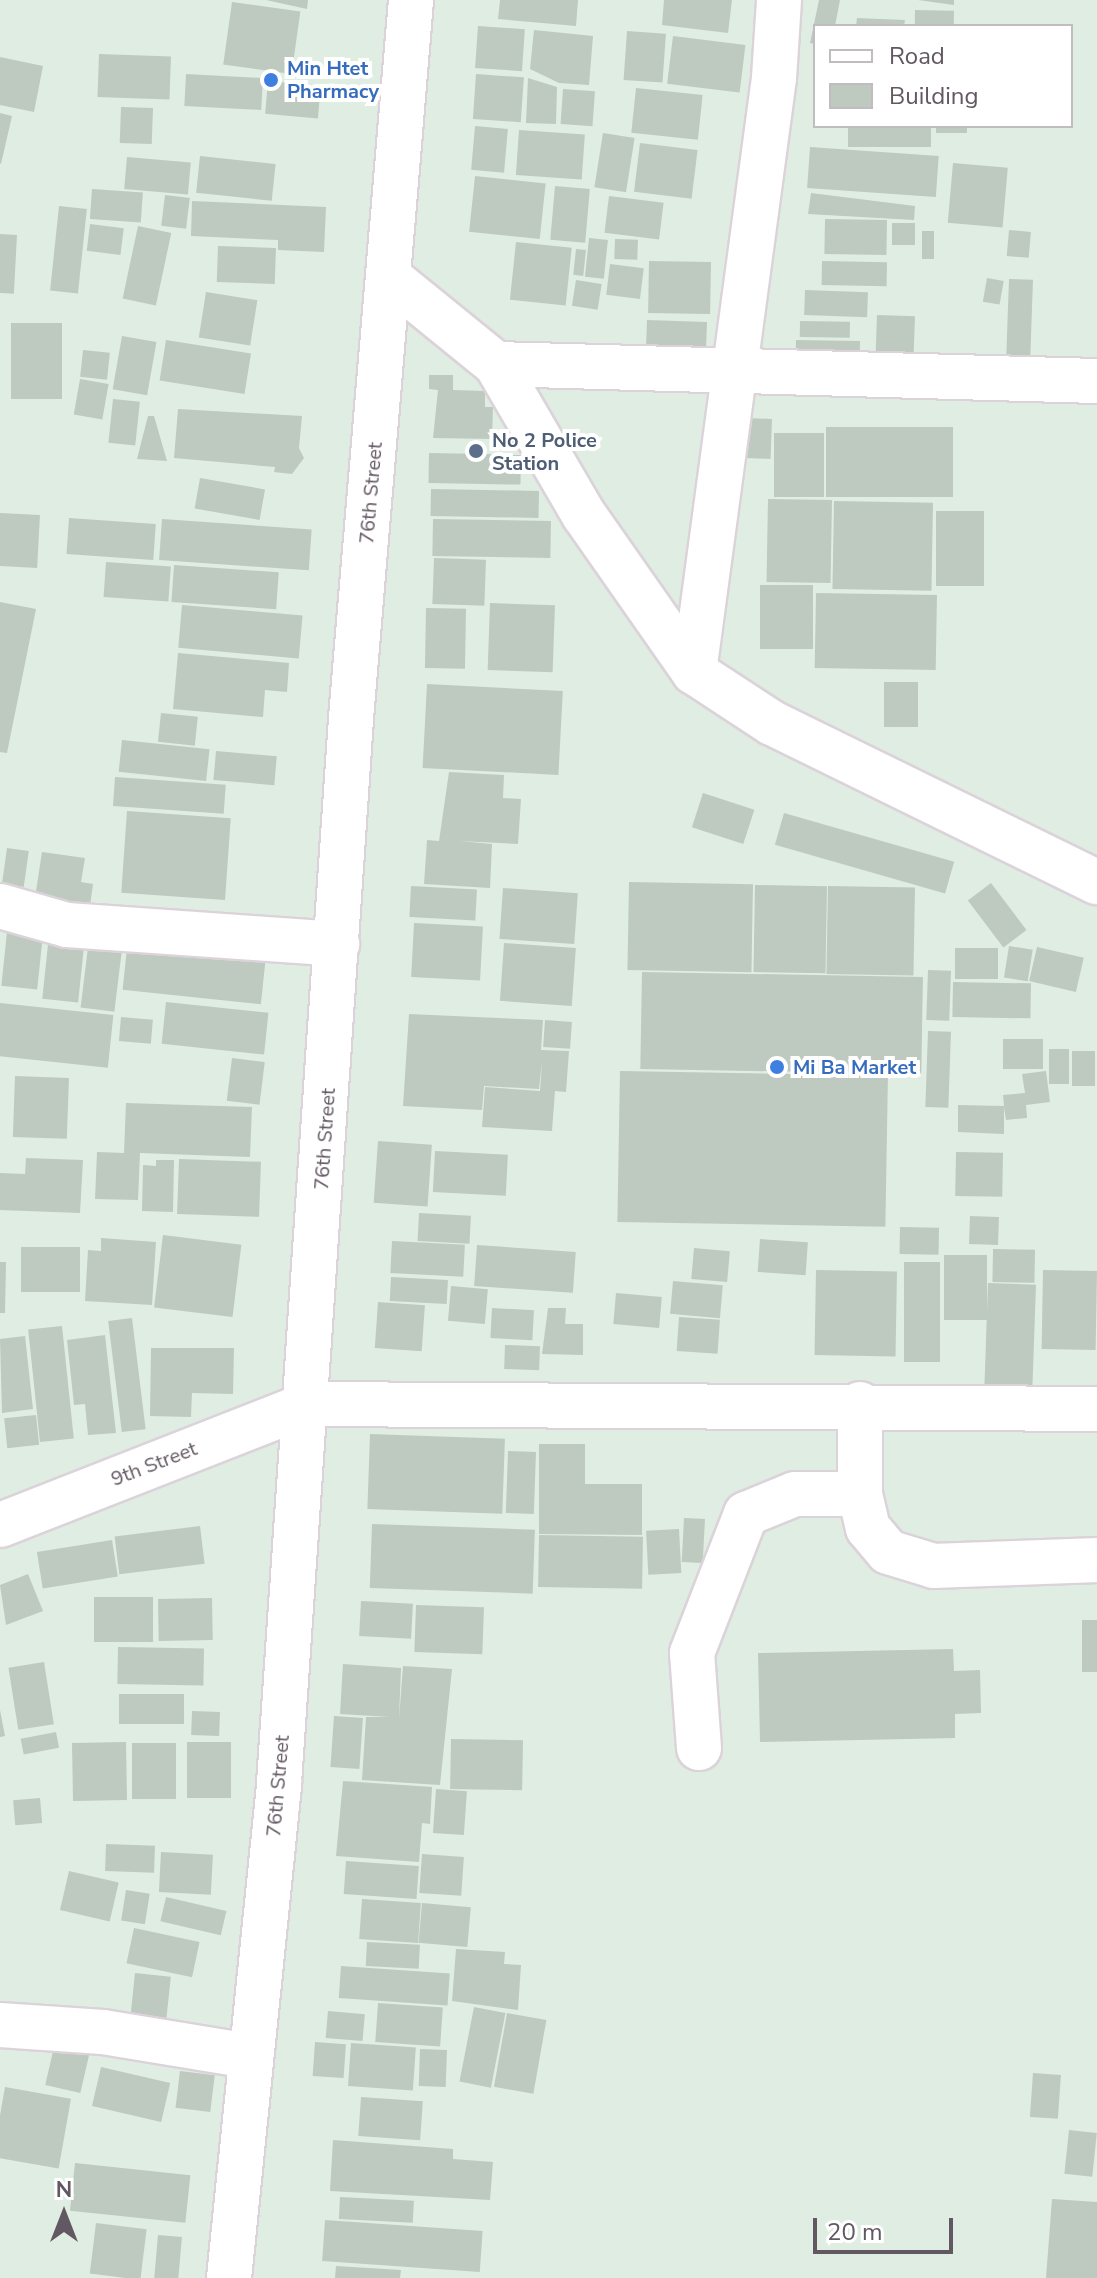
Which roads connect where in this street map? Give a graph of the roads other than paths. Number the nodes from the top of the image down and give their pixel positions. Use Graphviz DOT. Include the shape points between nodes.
graph roads {
  1 [pos="411,0"];
  2 [pos="779,0"];
  3 [pos="390,278"];
  4 [pos="496,364"];
  5 [pos="734,372"];
  6 [pos="1097,381"];
  7 [pos="694,672"];
  8 [pos="1097,882"];
  9 [pos="0,906"];
  10 [pos="337,944"];
  11 [pos="308,1404"];
  12 [pos="860,1404"];
  13 [pos="1097,1409"];
  14 [pos="860,1494"];
  15 [pos="0,1525"];
  16 [pos="1097,1560"];
  17 [pos="699,1748"];
  18 [pos="0,2025"];
  19 [pos="249,2056"];
  20 [pos="229,2278"];
  1 -- 3 [label="street, 76th Street"];
  2 -- 5 [label="street" via="774,78"];
  3 -- 4 [label="street"];
  3 -- 10 [label="street, 76th Street"];
  4 -- 5 [label="street"];
  4 -- 7 [label="street" via="584,515"];
  5 -- 6 [label="street"];
  5 -- 7 [label="street"];
  7 -- 8 [label="street" via="772,723"];
  9 -- 10 [label="street" via="67,925"];
  10 -- 11 [label="street, 76th Street"];
  11 -- 12 [label="street"];
  11 -- 15 [label="street, 9th Street"];
  11 -- 19 [label="street, 76th Street" via="279,1783"];
  12 -- 13 [label="street"];
  12 -- 14 [label="street"];
  14 -- 16 [label="street" via="868,1528 888,1552 934,1566"];
  14 -- 17 [label="street" via="795,1494 746,1514 692,1653"];
  18 -- 19 [label="street" via="103,2032"];
  19 -- 20 [label="street, 76th Street"];
}
